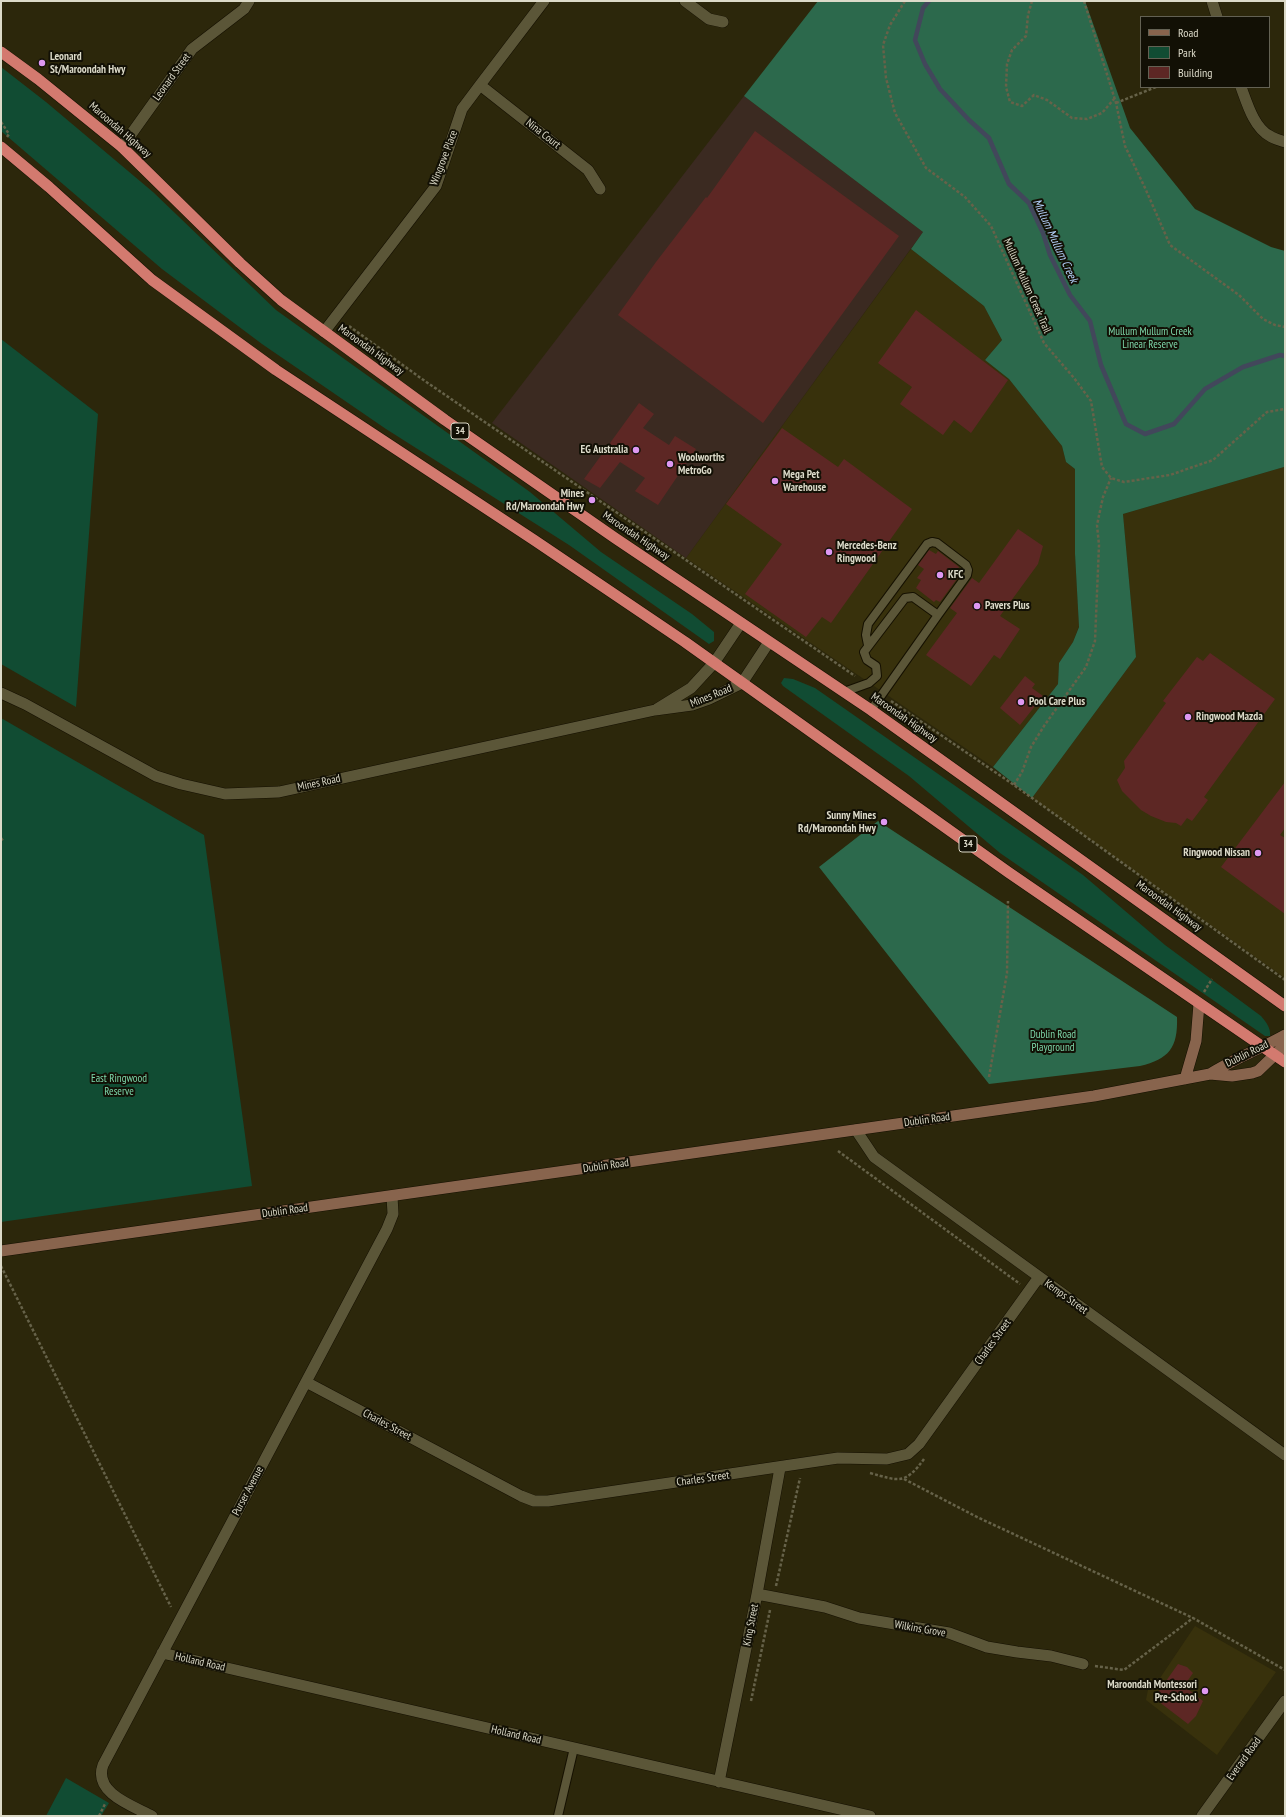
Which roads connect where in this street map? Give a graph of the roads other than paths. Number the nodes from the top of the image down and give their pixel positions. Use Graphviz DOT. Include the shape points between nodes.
graph roads {
  1 [pos="249,1"];
  2 [pos="544,1"];
  3 [pos="685,1"];
  4 [pos="1212,1"];
  5 [pos="1217,16"];
  6 [pos="723,22"];
  7 [pos="1,52"];
  8 [pos="480,85"];
  9 [pos="1241,88"];
  10 [pos="1285,142"];
  11 [pos="1,147"];
  12 [pos="122,147"];
  13 [pos="600,189"];
  14 [pos="324,332"];
  15 [pos="938,615"];
  16 [pos="741,623"];
  17 [pos="769,642"];
  18 [pos="868,645"];
  19 [pos="714,663"];
  20 [pos="742,683"];
  21 [pos="844,692"];
  22 [pos="1,693"];
  23 [pos="655,710"];
  24 [pos="871,710"];
  25 [pos="1199,1004"];
  26 [pos="1285,1006"];
  27 [pos="1285,1035"];
  28 [pos="1285,1045"];
  29 [pos="1264,1047"];
  30 [pos="1275,1054"];
  31 [pos="1285,1062"];
  32 [pos="1210,1074"];
  33 [pos="1185,1079"];
  34 [pos="856,1130"];
  35 [pos="392,1196"];
  36 [pos="1,1251"];
  37 [pos="1039,1277"];
  38 [pos="306,1382"];
  39 [pos="1285,1454"];
  40 [pos="780,1468"];
  41 [pos="757,1594"];
  42 [pos="162,1653"];
  43 [pos="1083,1664"];
  44 [pos="1285,1702"];
  45 [pos="574,1748"];
  46 [pos="719,1782"];
  47 [pos="152,1816"];
  48 [pos="558,1816"];
  49 [pos="870,1816"];
  50 [pos="1202,1816"];
  1 -- 12 [label="street, Leonard Street" via="244,9 192,49"];
  2 -- 8 [label="street, Wingrove Place"];
  3 -- 6 [label="street" via="709,20"];
  4 -- 5 [label="street"];
  7 -- 12 [label="highway, Maroondah Highway / 34"];
  8 -- 13 [label="street, Nina Court" via="588,170"];
  8 -- 14 [label="street, Wingrove Place" via="462,110 436,186"];
  9 -- 10 [label="street" via="1254,120 1261,129 1269,136"];
  11 -- 19 [label="highway, 34" via="152,280 276,370 534,540"];
  12 -- 14 [label="highway, Maroondah Highway / 34" via="240,263 281,300"];
  14 -- 16 [label="highway, Maroondah Highway / 34" via="445,420"];
  15 -- 18 [label="lane" via="914,597 905,598"];
  15 -- 18 [label="lane" via="968,570 966,565 932,542 868,624"];
  15 -- 24 [label="lane"];
  16 -- 17 [label="highway, Maroondah Highway / 34"];
  16 -- 19 [label="street, Mines Road"];
  17 -- 20 [label="street, Mines Road"];
  17 -- 21 [label="highway, Maroondah Highway / 34"];
  18 -- 21 [label="lane" via="864,652 867,660 876,666 877,676 867,684"];
  19 -- 20 [label="highway, 34"];
  19 -- 23 [label="street, Mines Road" via="692,688"];
  20 -- 23 [label="street, Mines Road" via="692,705"];
  20 -- 25 [label="highway, 34"];
  21 -- 24 [label="highway, Maroondah Highway / 34"];
  22 -- 23 [label="street, Mines Road" via="156,776 224,794 279,792"];
  24 -- 26 [label="highway, Maroondah Highway / 34"];
  25 -- 29 [label="highway, 34"];
  25 -- 33 [label="main road" via="1196,1041"];
  27 -- 29 [label="main road, Dublin Road"];
  28 -- 30 [label="main road, Dublin Road"];
  29 -- 30 [label="highway, 34"];
  29 -- 32 [label="main road, Dublin Road" via="1229,1062"];
  30 -- 31 [label="highway, 34"];
  30 -- 32 [label="main road, Dublin Road" via="1258,1071 1252,1073 1232,1076"];
  32 -- 33 [label="main road, Dublin Road"];
  33 -- 34 [label="main road, Dublin Road" via="1094,1096"];
  34 -- 35 [label="main road, Dublin Road"];
  34 -- 37 [label="street, Kemps Street" via="874,1157"];
  35 -- 36 [label="main road, Dublin Road"];
  35 -- 38 [label="street, Purser Avenue" via="393,1214 387,1229"];
  37 -- 39 [label="street, Kemps Street"];
  37 -- 40 [label="street, Charles Street" via="919,1444 908,1454 887,1459 838,1458"];
  38 -- 40 [label="street, Charles Street" via="534,1501"];
  38 -- 42 [label="street, Purser Avenue"];
  40 -- 41 [label="street, King Street"];
  41 -- 43 [label="street, Wilkins Grove" via="825,1607 859,1618 949,1633 987,1647 1051,1656"];
  41 -- 46 [label="street, King Street"];
  42 -- 45 [label="street, Holland Road"];
  42 -- 47 [label="street, Purser Avenue" via="100,1772 104,1785 117,1797"];
  44 -- 50 [label="street, Everard Road"];
  45 -- 46 [label="street, Holland Road"];
  45 -- 48 [label="lane"];
  46 -- 49 [label="street, Holland Road"];
}
